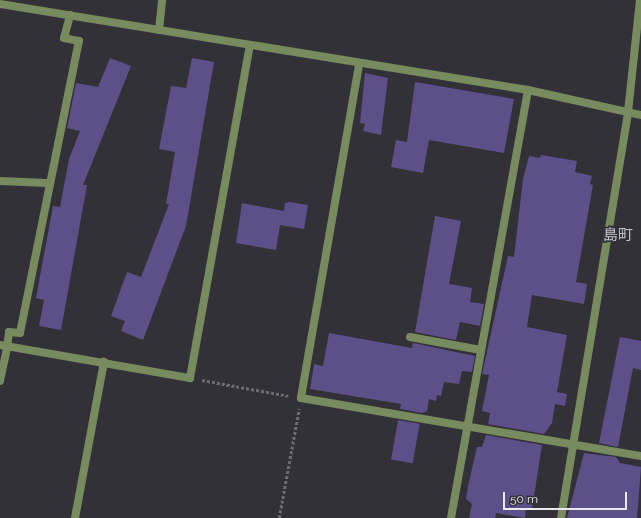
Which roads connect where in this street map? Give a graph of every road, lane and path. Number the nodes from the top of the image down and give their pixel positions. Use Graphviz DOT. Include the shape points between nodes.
graph roads {
  1 [pos="162,0"];
  2 [pos="640,0"];
  3 [pos="0,4"];
  4 [pos="70,15"];
  5 [pos="159,30"];
  6 [pos="250,46"];
  7 [pos="359,65"];
  8 [pos="528,90"];
  9 [pos="628,112"];
  10 [pos="641,115"];
  11 [pos="0,181"];
  12 [pos="47,183"];
  13 [pos="410,337"];
  14 [pos="3,346"];
  15 [pos="481,350"];
  16 [pos="104,362"];
  17 [pos="190,378"];
  18 [pos="0,381"];
  19 [pos="301,398"];
  20 [pos="467,426"];
  21 [pos="573,445"];
  22 [pos="641,456"];
  23 [pos="75,518"];
  24 [pos="279,518"];
  25 [pos="451,518"];
  26 [pos="561,518"];
  1 -- 5 [label="street"];
  2 -- 9 [label="street"];
  3 -- 4 [label="street"];
  4 -- 5 [label="street"];
  4 -- 12 [label="street" via="64,38 78,41"];
  5 -- 6 [label="street"];
  6 -- 7 [label="street"];
  6 -- 17 [label="street"];
  7 -- 8 [label="street"];
  7 -- 19 [label="street"];
  8 -- 9 [label="street"];
  8 -- 15 [label="street"];
  9 -- 10 [label="street"];
  9 -- 21 [label="street"];
  11 -- 12 [label="street"];
  12 -- 14 [label="street" via="20,333 9,332"];
  13 -- 15 [label="street"];
  14 -- 16 [label="street"];
  14 -- 18 [label="street"];
  15 -- 20 [label="street"];
  16 -- 17 [label="street"];
  16 -- 23 [label="street"];
  17 -- 19 [label="path"];
  19 -- 20 [label="street"];
  19 -- 24 [label="path"];
  20 -- 21 [label="street"];
  20 -- 25 [label="street"];
  21 -- 22 [label="street"];
  21 -- 26 [label="street"];
}
